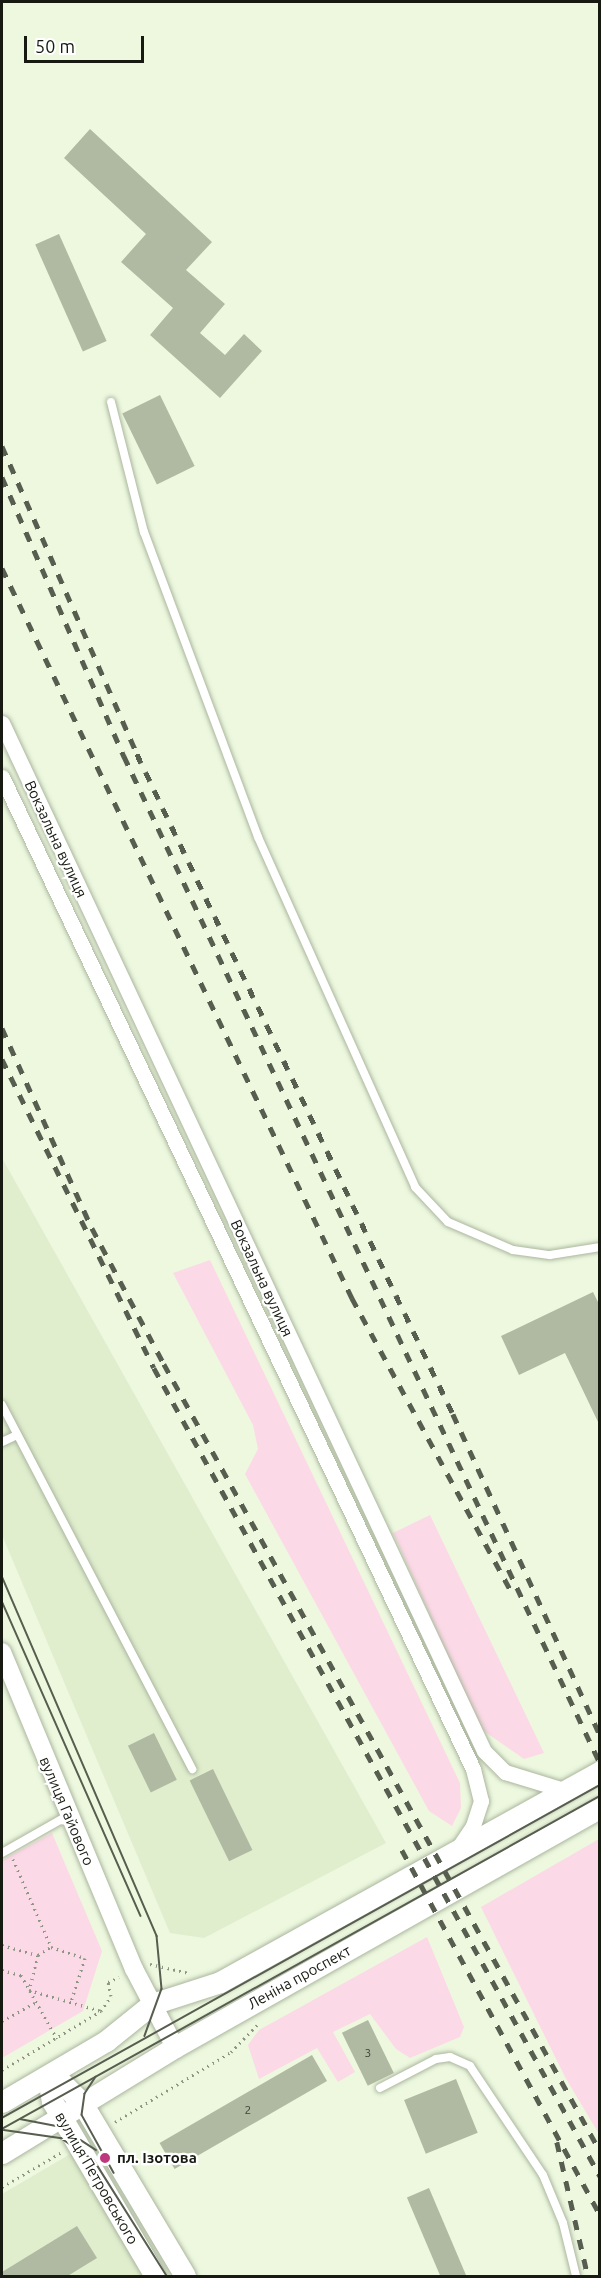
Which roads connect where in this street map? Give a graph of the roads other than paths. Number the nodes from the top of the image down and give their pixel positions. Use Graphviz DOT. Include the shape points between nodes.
graph roads {
  1 [pos="111,402"];
  2 [pos="2,723"];
  3 [pos="2,777"];
  4 [pos="600,1247"];
  5 [pos="2,1405"];
  6 [pos="15,1436"];
  7 [pos="2,1442"];
  8 [pos="2,1652"];
  9 [pos="192,1769"];
  10 [pos="600,1771"];
  11 [pos="564,1790"];
  12 [pos="600,1808"];
  13 [pos="69,1815"];
  14 [pos="5,1851"];
  15 [pos="456,1851"];
  16 [pos="134,1969"];
  17 [pos="174,1995"];
  18 [pos="152,2004"];
  19 [pos="106,2041"];
  20 [pos="174,2047"];
  21 [pos="48,2077"];
  22 [pos="380,2088"];
  23 [pos="2,2102"];
  24 [pos="82,2103"];
  25 [pos="62,2116"];
  26 [pos="2,2153"];
  27 [pos="155,2277"];
  28 [pos="185,2277"];
  29 [pos="576,2277"];
  1 -- 4 [label="lane" via="144,532 254,826 415,1187 448,1222 513,1250 550,1255"];
  2 -- 11 [label="street, Вокзальна вулиця" via="484,1751 505,1772"];
  3 -- 15 [label="street, Вокзальна вулиця" via="473,1768 479,1807"];
  5 -- 6 [label="lane"];
  6 -- 7 [label="lane"];
  6 -- 9 [label="lane"];
  8 -- 13 [label="street, вулиця Гайового"];
  10 -- 11 [label="main road"];
  11 -- 15 [label="main road"];
  12 -- 20 [label="main road, Леніна проспект"];
  13 -- 14 [label="lane"];
  13 -- 16 [label="street, вулиця Гайового"];
  15 -- 17 [label="main road" via="220,1982 186,1996"];
  16 -- 17 [label="street"];
  16 -- 18 [label="street"];
  16 -- 19 [label="street" via="139,1986 136,2004"];
  17 -- 18 [label="main road"];
  18 -- 19 [label="main road"];
  18 -- 20 [label="street"];
  19 -- 21 [label="main road"];
  20 -- 24 [label="main road, Леніна проспект"];
  21 -- 23 [label="main road"];
  21 -- 24 [label="main road, вулиця Петровського" via="62,2083"];
  21 -- 25 [label="main road, вулиця Петровського" via="48,2092"];
  22 -- 29 [label="lane" via="436,2059 450,2057 470,2066 543,2175 563,2223"];
  24 -- 25 [label="main road, Леніна проспект"];
  24 -- 28 [label="main road, вулиця Петровського"];
  25 -- 26 [label="main road, Леніна проспект"];
  25 -- 27 [label="main road, вулиця Петровського"];
}
